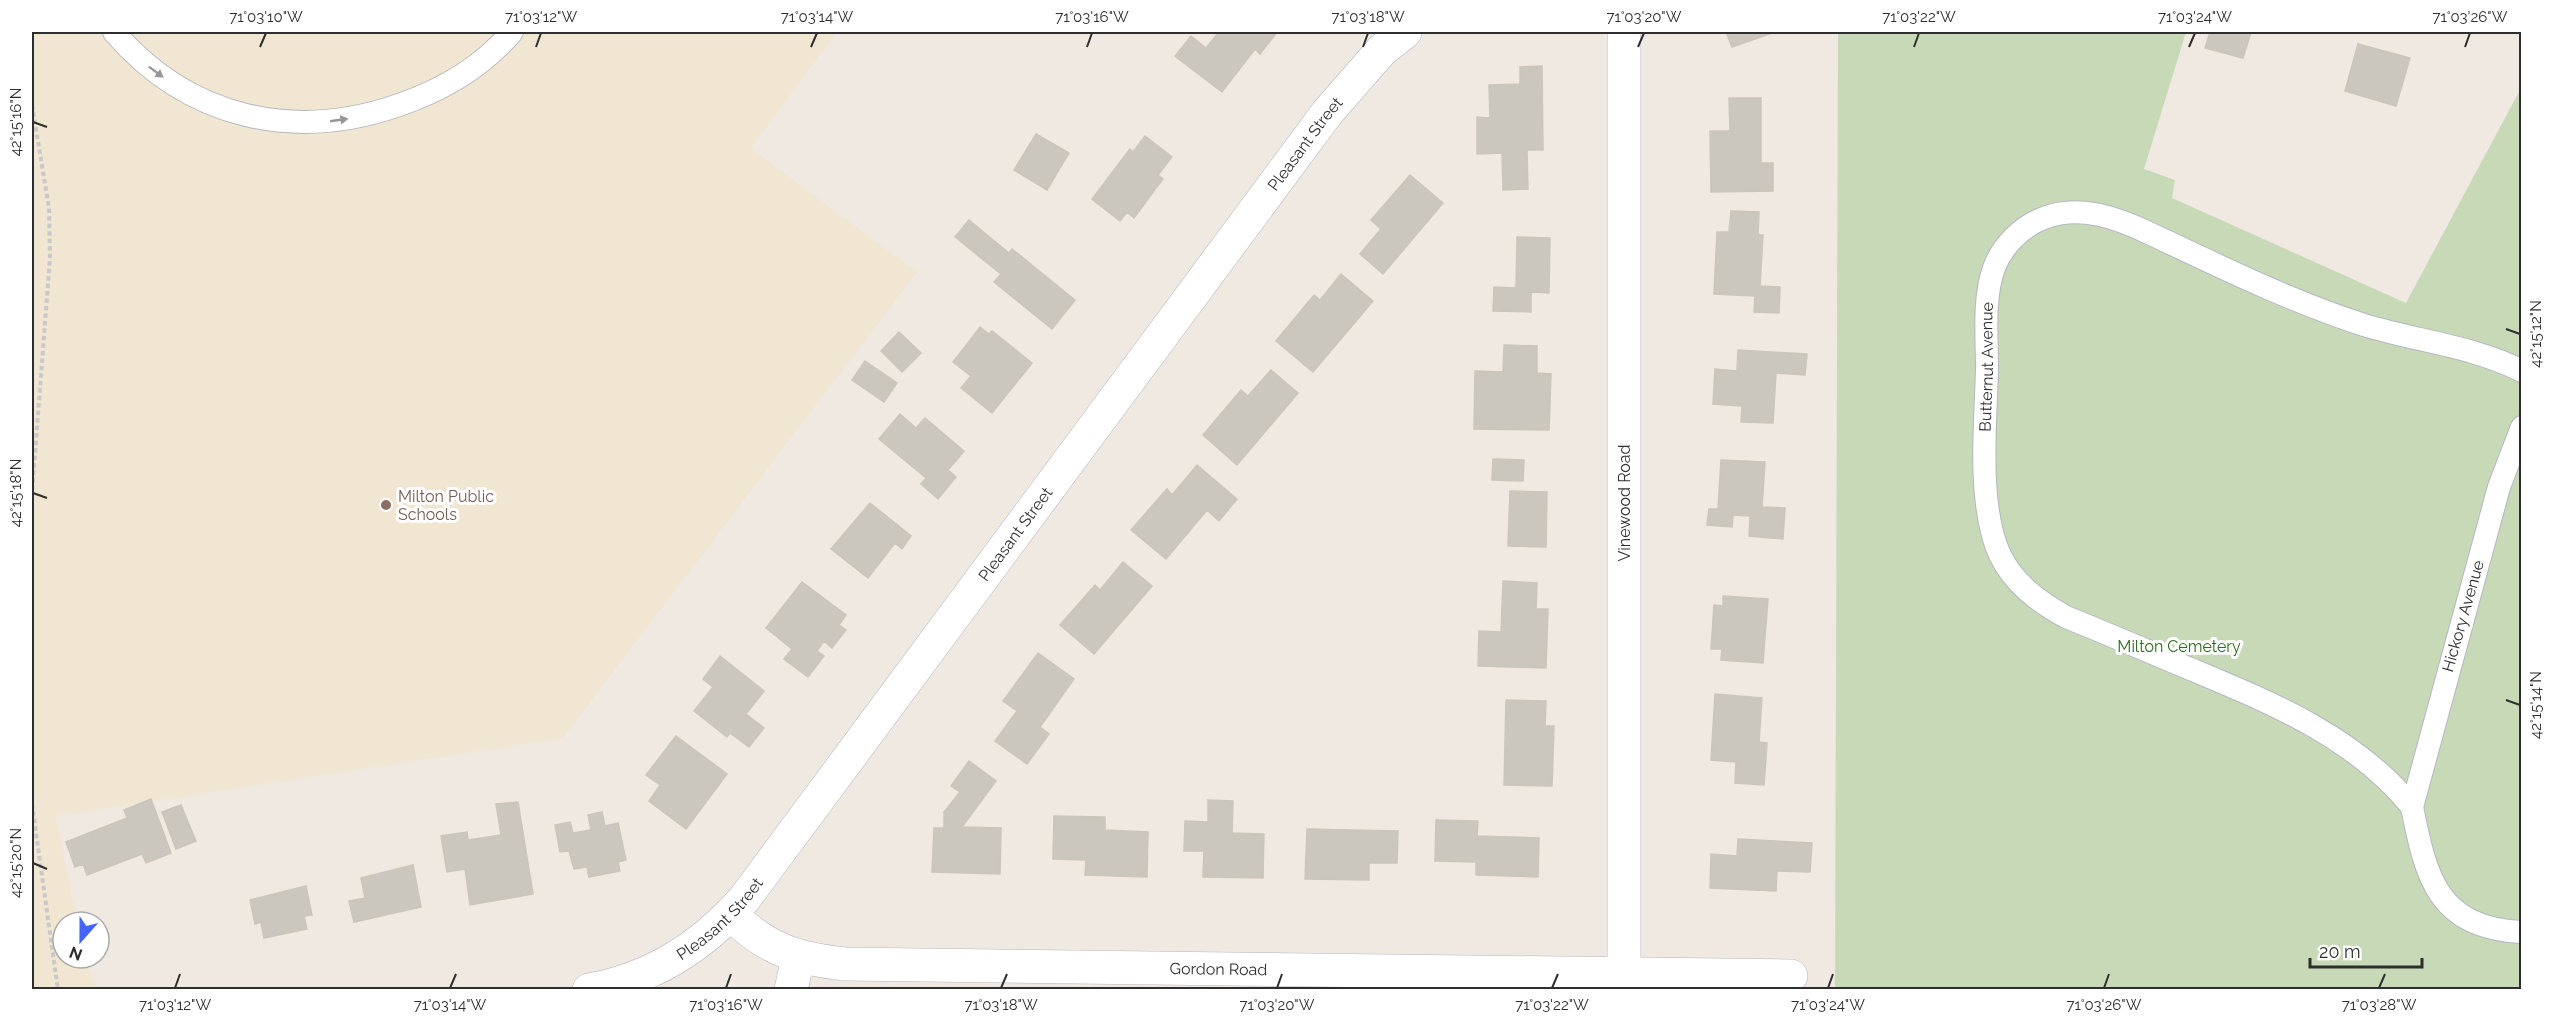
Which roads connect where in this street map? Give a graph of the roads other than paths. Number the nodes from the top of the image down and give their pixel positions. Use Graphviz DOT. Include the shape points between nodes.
graph roads {
  1 [pos="114,32"];
  2 [pos="512,32"];
  3 [pos="1405,32"];
  4 [pos="1624,32"];
  5 [pos="2522,371"];
  6 [pos="2522,427"];
  7 [pos="2412,807"];
  8 [pos="731,914"];
  9 [pos="2522,932"];
  10 [pos="798,957"];
  11 [pos="1624,974"];
  12 [pos="1791,976"];
  13 [pos="589,990"];
  14 [pos="791,990"];
  1 -- 2 [label="lane, one-way" via="148,66 198,98 252,117 306,124 362,117 417,99 480,64"];
  3 -- 8 [label="street, Pleasant Street" via="1382,50 1327,113"];
  4 -- 11 [label="street, Vinewood Road"];
  5 -- 7 [label="lane, Butternut Avenue" via="2488,357 2334,315 2100,215 2060,213 2027,226 2002,252 1994,268 1988,306 1986,492 1992,536 2012,576 2045,605 2066,617 2259,699 2321,731 2371,765"];
  6 -- 7 [label="lane, Hickory Avenue" via="2499,487"];
  7 -- 9 [label="lane" via="2422,858 2440,896 2469,919 2497,929"];
  8 -- 10 [label="street, Gordon Road" via="761,940"];
  8 -- 13 [label="street, Pleasant Street" via="694,946 656,969"];
  10 -- 11 [label="street, Gordon Road" via="874,966"];
  10 -- 14 [label="street"];
  11 -- 12 [label="street, Gordon Road"];
}
